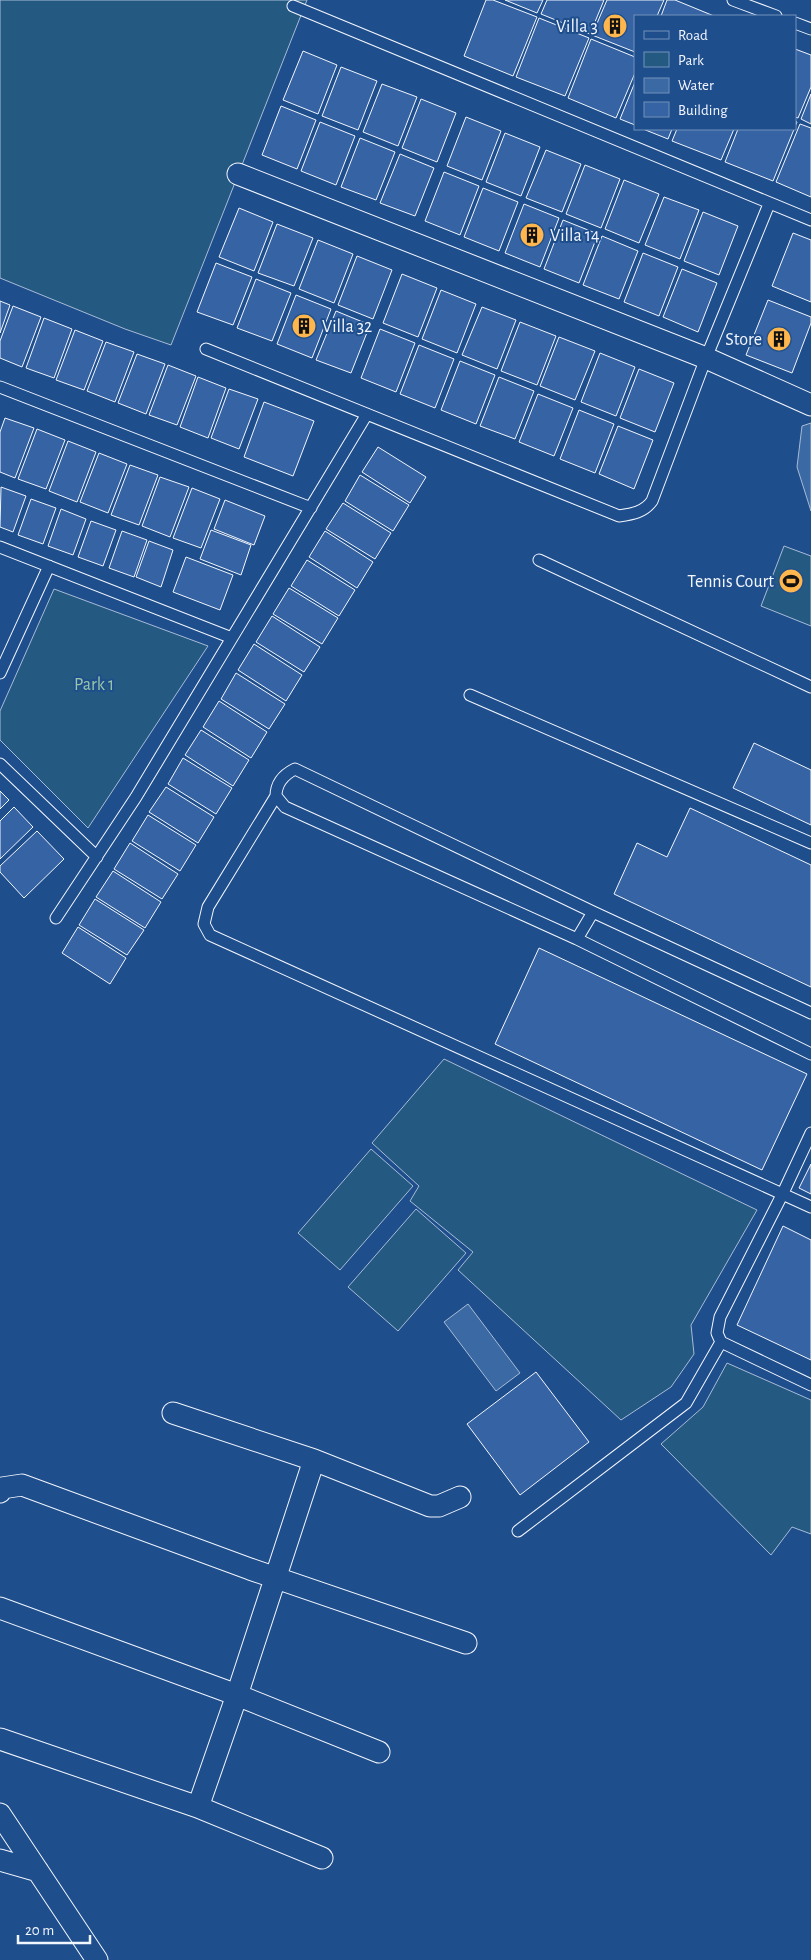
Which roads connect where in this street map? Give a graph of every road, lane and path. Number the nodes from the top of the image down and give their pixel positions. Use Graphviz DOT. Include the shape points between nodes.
graph roads {
  1 [pos="733,0"];
  2 [pos="293,6"];
  3 [pos="773,15"];
  4 [pos="796,23"];
  5 [pos="811,30"];
  6 [pos="238,174"];
  7 [pos="770,204"];
  8 [pos="811,220"];
  9 [pos="206,349"];
  10 [pos="706,358"];
  11 [pos="0,387"];
  12 [pos="811,405"];
  13 [pos="367,414"];
  14 [pos="311,508"];
  15 [pos="0,547"];
  16 [pos="539,560"];
  17 [pos="49,566"];
  18 [pos="232,638"];
  19 [pos="0,673"];
  20 [pos="811,687"];
  21 [pos="470,695"];
  22 [pos="0,764"];
  23 [pos="276,796"];
  24 [pos="811,844"];
  25 [pos="97,857"];
  26 [pos="592,912"];
  27 [pos="56,918"];
  28 [pos="577,939"];
  29 [pos="811,1013"];
  30 [pos="811,1054"];
  31 [pos="811,1133"];
  32 [pos="783,1193"];
  33 [pos="811,1207"];
  34 [pos="721,1342"];
  35 [pos="811,1384"];
  36 [pos="173,1413"];
  37 [pos="314,1460"];
  38 [pos="0,1492"];
  39 [pos="460,1497"];
  40 [pos="518,1531"];
  41 [pos="274,1578"];
  42 [pos="0,1608"];
  43 [pos="466,1643"];
  44 [pos="237,1695"];
  45 [pos="0,1739"];
  46 [pos="379,1752"];
  47 [pos="198,1807"];
  48 [pos="0,1814"];
  49 [pos="322,1858"];
  50 [pos="0,1860"];
  51 [pos="38,1871"];
  52 [pos="97,1960"];
  1 -- 3 [label="lane"];
  2 -- 7 [label="lane"];
  4 -- 5 [label="lane"];
  6 -- 10 [label="street"];
  7 -- 8 [label="lane"];
  7 -- 10 [label="lane"];
  9 -- 13 [label="lane"];
  10 -- 12 [label="street"];
  10 -- 13 [label="lane" via="652,501 647,508 635,514 620,516"];
  11 -- 14 [label="lane"];
  13 -- 14 [label="lane"];
  14 -- 18 [label="lane"];
  15 -- 17 [label="lane"];
  16 -- 20 [label="lane"];
  17 -- 18 [label="lane"];
  17 -- 19 [label="lane"];
  18 -- 25 [label="lane"];
  21 -- 24 [label="lane"];
  22 -- 25 [label="lane"];
  23 -- 26 [label="lane" via="276,787 285,774 295,769"];
  23 -- 28 [label="lane" via="285,807"];
  23 -- 32 [label="lane" via="208,907 204,924 210,935"];
  25 -- 27 [label="lane"];
  26 -- 28 [label="lane"];
  26 -- 29 [label="lane"];
  28 -- 30 [label="lane"];
  31 -- 32 [label="lane"];
  32 -- 33 [label="lane"];
  32 -- 34 [label="lane" via="720,1317 717,1333"];
  34 -- 35 [label="lane"];
  34 -- 40 [label="lane" via="686,1403"];
  36 -- 37 [label="street"];
  37 -- 39 [label="street" via="430,1506 439,1506"];
  37 -- 41 [label="street"];
  38 -- 41 [label="street" via="8,1486 22,1485"];
  41 -- 43 [label="street"];
  41 -- 44 [label="street"];
  42 -- 44 [label="street"];
  44 -- 46 [label="street"];
  44 -- 47 [label="street"];
  45 -- 47 [label="street"];
  47 -- 49 [label="street"];
  48 -- 51 [label="street"];
  50 -- 51 [label="street"];
  51 -- 52 [label="street"];
}
